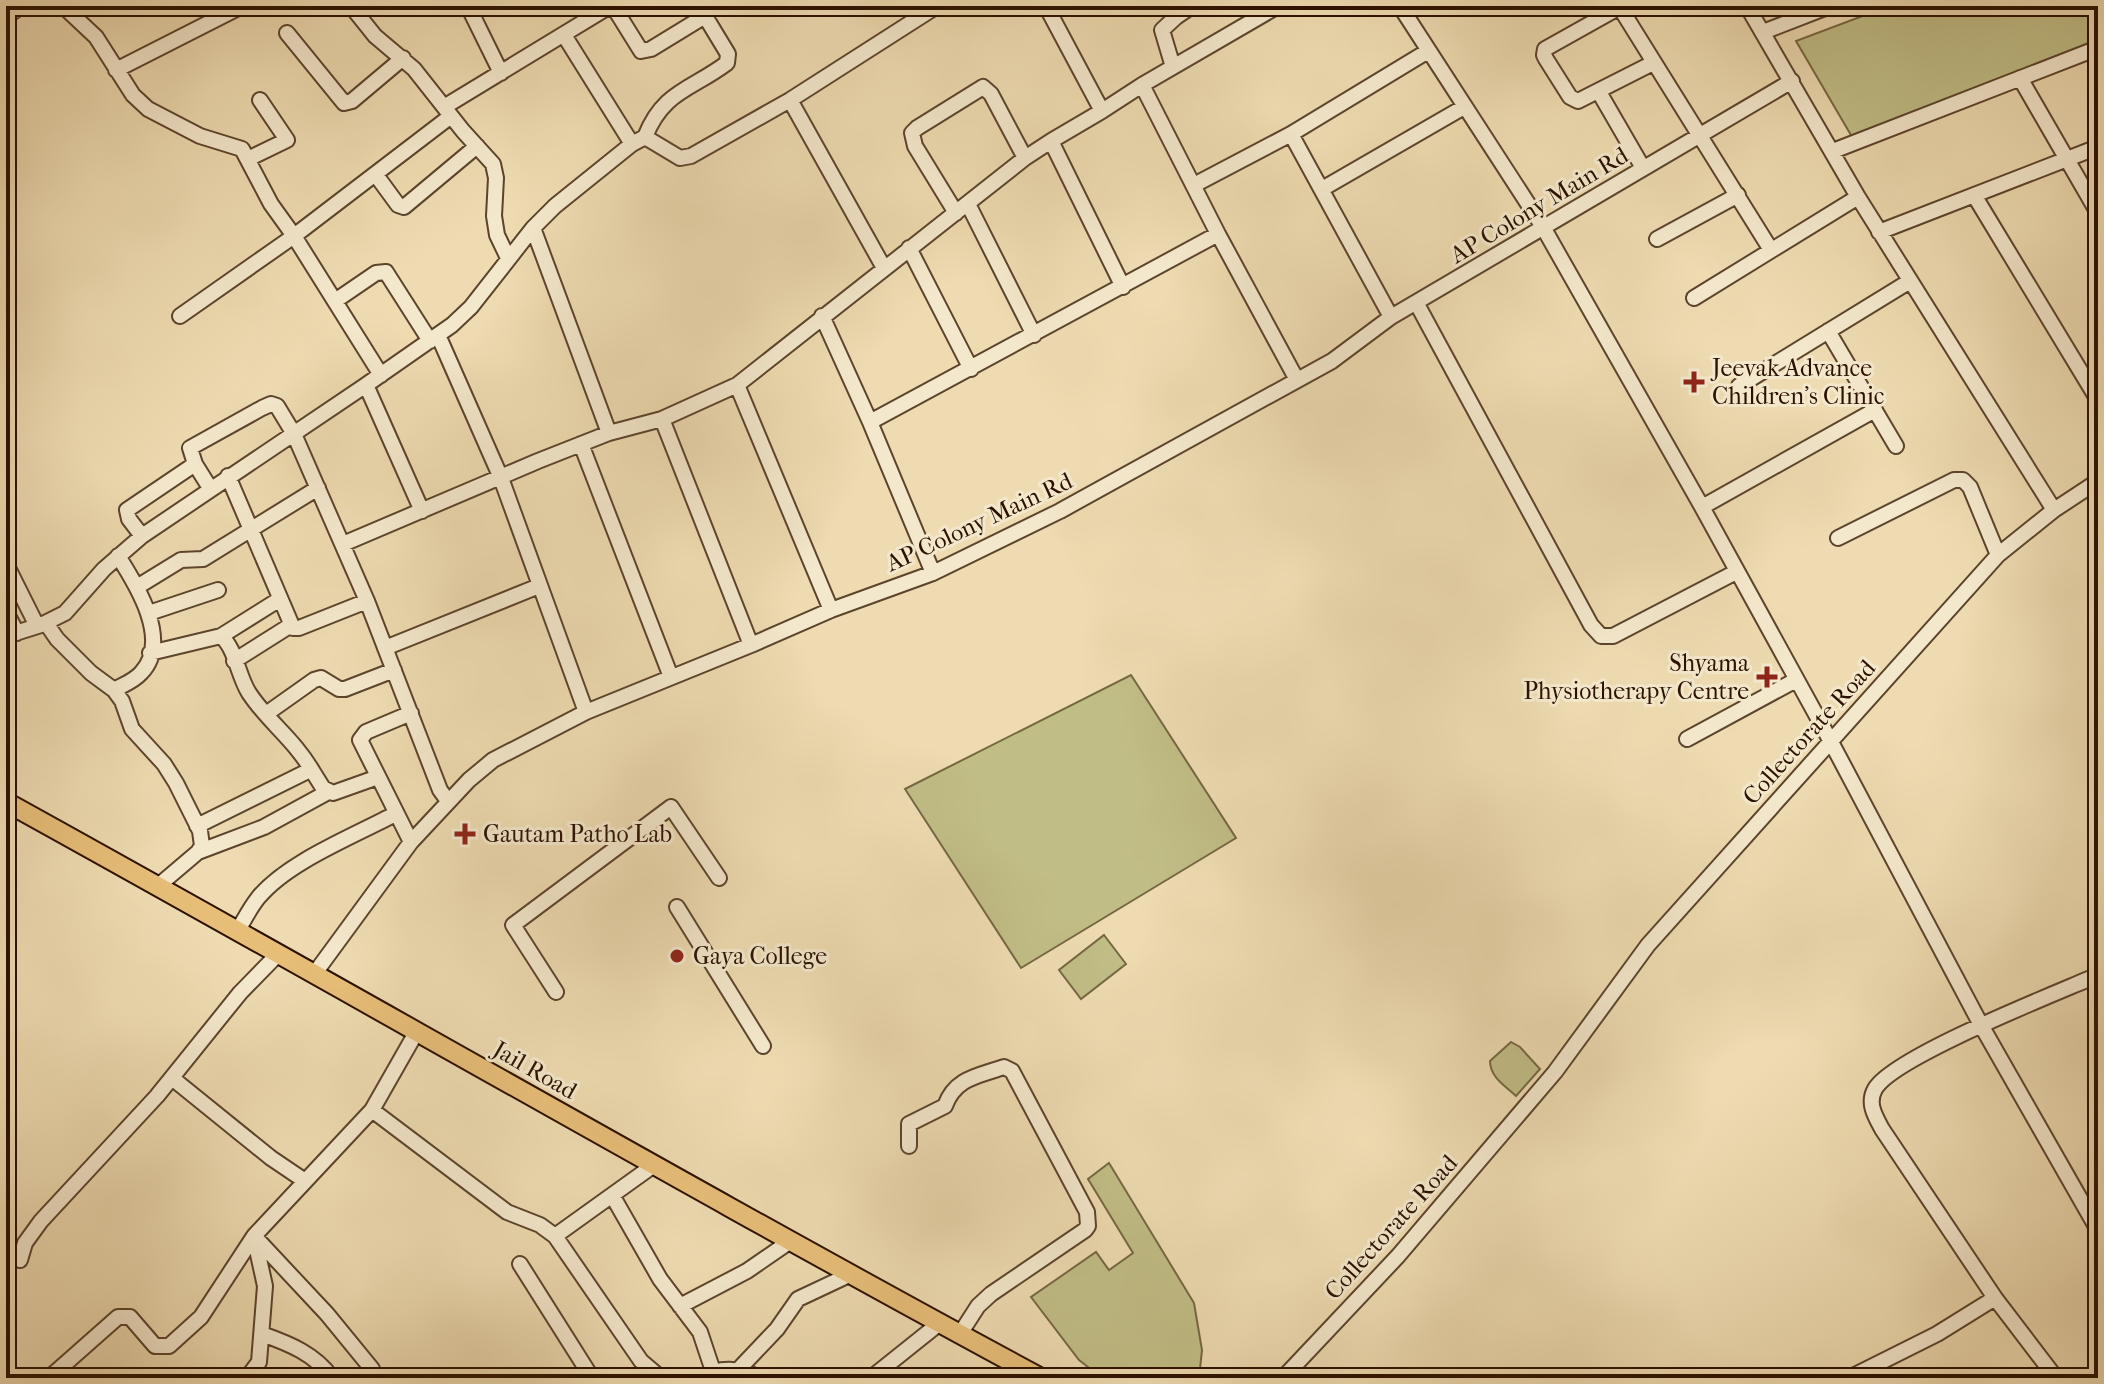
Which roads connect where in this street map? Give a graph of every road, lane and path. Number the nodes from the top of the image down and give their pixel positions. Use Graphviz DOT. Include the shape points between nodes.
graph roads {
  1 [pos="21,6"];
  2 [pos="63,6"];
  3 [pos="242,6"];
  4 [pos="351,6"];
  5 [pos="468,6"];
  6 [pos="612,6"];
  7 [pos="937,6"];
  8 [pos="1046,6"];
  9 [pos="1192,6"];
  10 [pos="1278,6"];
  11 [pos="1400,6"];
  12 [pos="1620,6"];
  13 [pos="1747,6"];
  14 [pos="1830,6"];
  15 [pos="710,11"];
  16 [pos="1173,11"];
  17 [pos="6,17"];
  18 [pos="1763,32"];
  19 [pos="287,33"];
  20 [pos="564,35"];
  21 [pos="2098,48"];
  22 [pos="1428,51"];
  23 [pos="403,58"];
  24 [pos="1653,63"];
  25 [pos="1173,67"];
  26 [pos="116,70"];
  27 [pos="501,73"];
  28 [pos="2020,78"];
  29 [pos="1792,81"];
  30 [pos="1142,85"];
  31 [pos="1599,92"];
  32 [pos="260,100"];
  33 [pos="790,100"];
  34 [pos="1464,107"];
  35 [pos="1102,111"];
  36 [pos="447,112"];
  37 [pos="1291,134"];
  38 [pos="1698,135"];
  39 [pos="638,140"];
  40 [pos="1051,141"];
  41 [pos="477,146"];
  42 [pos="2098,147"];
  43 [pos="1833,151"];
  44 [pos="1025,158"];
  45 [pos="248,159"];
  46 [pos="2067,160"];
  47 [pos="1643,168"];
  48 [pos="376,175"];
  49 [pos="1194,185"];
  50 [pos="1322,189"];
  51 [pos="1738,195"];
  52 [pos="1974,195"];
  53 [pos="1858,197"];
  54 [pos="968,204"];
  55 [pos="956,213"];
  56 [pos="2098,213"];
  57 [pos="1543,227"];
  58 [pos="533,228"];
  59 [pos="1879,232"];
  60 [pos="1218,234"];
  61 [pos="294,236"];
  62 [pos="1657,239"];
  63 [pos="909,248"];
  64 [pos="1771,250"];
  65 [pos="508,258"];
  66 [pos="884,268"];
  67 [pos="1910,281"];
  68 [pos="1123,287"];
  69 [pos="1694,298"];
  70 [pos="335,301"];
  71 [pos="1417,304"];
  72 [pos="180,316"];
  73 [pos="822,316"];
  74 [pos="1391,317"];
  75 [pos="1828,331"];
  76 [pos="1034,335"];
  77 [pos="434,338"];
  78 [pos="971,369"];
  79 [pos="381,375"];
  80 [pos="1297,380"];
  81 [pos="366,385"];
  82 [pos="737,385"];
  83 [pos="1739,386"];
  84 [pos="2098,400"];
  85 [pos="1875,410"];
  86 [pos="662,419"];
  87 [pos="870,422"];
  88 [pos="609,433"];
  89 [pos="294,434"];
  90 [pos="581,444"];
  91 [pos="1896,446"];
  92 [pos="195,464"];
  93 [pos="228,476"];
  94 [pos="501,478"];
  95 [pos="2098,481"];
  96 [pos="210,488"];
  97 [pos="318,488"];
  98 [pos="1702,507"];
  99 [pos="2054,510"];
  100 [pos="422,511"];
  101 [pos="252,531"];
  102 [pos="142,536"];
  103 [pos="1838,538"];
  104 [pos="343,544"];
  105 [pos="1998,555"];
  106 [pos="118,556"];
  107 [pos="6,564"];
  108 [pos="1736,572"];
  109 [pos="933,573"];
  110 [pos="539,586"];
  111 [pos="137,587"];
  112 [pos="218,590"];
  113 [pos="280,599"];
  114 [pos="367,601"];
  115 [pos="831,610"];
  116 [pos="6,612"];
  117 [pos="149,613"];
  118 [pos="42,624"];
  119 [pos="291,625"];
  120 [pos="11,634"];
  121 [pos="221,636"];
  122 [pos="751,645"];
  123 [pos="385,648"];
  124 [pos="150,653"];
  125 [pos="234,661"];
  126 [pos="394,670"];
  127 [pos="671,677"];
  128 [pos="1796,680"];
  129 [pos="114,690"];
  130 [pos="586,712"];
  131 [pos="411,713"];
  132 [pos="266,714"];
  133 [pos="1687,739"];
  134 [pos="1830,740"];
  135 [pos="313,772"];
  136 [pos="378,777"];
  137 [pos="328,792"];
  138 [pos="448,801"];
  139 [pos="7,806"];
  140 [pos="395,814"];
  141 [pos="197,826"];
  142 [pos="411,842"];
  143 [pos="198,852"];
  144 [pos="719,878"];
  145 [pos="158,886"];
  146 [pos="677,907"];
  147 [pos="238,930"];
  148 [pos="279,953"];
  149 [pos="315,973"];
  150 [pos="2098,975"];
  151 [pos="556,992"];
  152 [pos="1981,1025"];
  153 [pos="417,1031"];
  154 [pos="763,1046"];
  155 [pos="172,1078"];
  156 [pos="372,1110"];
  157 [pos="909,1146"];
  158 [pos="654,1165"];
  159 [pos="305,1181"];
  160 [pos="612,1195"];
  161 [pos="2098,1230"];
  162 [pos="254,1236"];
  163 [pos="555,1236"];
  164 [pos="789,1242"];
  165 [pos="20,1260"];
  166 [pos="520,1264"];
  167 [pos="849,1275"];
  168 [pos="1995,1298"];
  169 [pos="680,1306"];
  170 [pos="941,1322"];
  171 [pos="262,1334"];
  172 [pos="960,1334"];
  173 [pos="372,1369"];
  174 [pos="738,1370"];
  175 [pos="2098,1374"];
  176 [pos="706,1375"];
  177 [pos="49,1378"];
  178 [pos="247,1378"];
  179 [pos="332,1378"];
  180 [pos="592,1378"];
  181 [pos="661,1378"];
  182 [pos="760,1378"];
  183 [pos="871,1378"];
  184 [pos="1041,1378"];
  185 [pos="1283,1378"];
  186 [pos="1849,1378"];
  187 [pos="2056,1378"];
  188 [pos="2092,1378"];
  1 -- 17 [label="street"];
  2 -- 26 [label="street" via="96,37"];
  3 -- 26 [label="street"];
  4 -- 23 [label="street" via="375,36"];
  5 -- 27 [label="street"];
  6 -- 15 [label="street" via="641,51"];
  6 -- 20 [label="street"];
  7 -- 33 [label="street"];
  8 -- 35 [label="street"];
  9 -- 16 [label="street"];
  10 -- 25 [label="street"];
  11 -- 22 [label="street"];
  12 -- 24 [label="street"];
  12 -- 31 [label="street" via="1543,51 1574,100"];
  13 -- 18 [label="street"];
  14 -- 18 [label="street"];
  15 -- 39 [label="street" via="727,63 661,107"];
  16 -- 25 [label="street" via="1162,34"];
  18 -- 29 [label="street"];
  19 -- 23 [label="street" via="344,103"];
  20 -- 27 [label="street"];
  20 -- 39 [label="street"];
  21 -- 28 [label="street"];
  22 -- 34 [label="street"];
  22 -- 37 [label="street"];
  23 -- 36 [label="street"];
  24 -- 31 [label="street"];
  24 -- 38 [label="street"];
  25 -- 30 [label="street"];
  26 -- 45 [label="street" via="148,109 200,136 234,145"];
  27 -- 36 [label="street"];
  28 -- 43 [label="street"];
  28 -- 46 [label="street"];
  29 -- 38 [label="street, AP Colony Main Rd"];
  29 -- 43 [label="street"];
  30 -- 35 [label="street"];
  30 -- 49 [label="street"];
  31 -- 47 [label="street"];
  32 -- 45 [label="street" via="287,140"];
  33 -- 39 [label="street" via="691,156 680,158"];
  33 -- 66 [label="street"];
  34 -- 50 [label="street"];
  34 -- 57 [label="street"];
  35 -- 40 [label="street"];
  36 -- 41 [label="street"];
  36 -- 48 [label="street"];
  37 -- 49 [label="street"];
  37 -- 50 [label="street"];
  38 -- 47 [label="street, AP Colony Main Rd"];
  38 -- 51 [label="street"];
  39 -- 58 [label="street"];
  40 -- 44 [label="street"];
  40 -- 68 [label="street"];
  41 -- 48 [label="street" via="404,207"];
  41 -- 65 [label="street" via="493,164 497,235"];
  42 -- 46 [label="street"];
  43 -- 53 [label="street"];
  44 -- 54 [label="street"];
  44 -- 55 [label="street" via="983,87 917,128 912,133 915,146"];
  45 -- 61 [label="street"];
  46 -- 52 [label="street"];
  46 -- 56 [label="street"];
  47 -- 57 [label="street, AP Colony Main Rd"];
  48 -- 61 [label="street"];
  49 -- 60 [label="street"];
  50 -- 74 [label="street"];
  51 -- 62 [label="street"];
  51 -- 64 [label="street"];
  52 -- 59 [label="street"];
  52 -- 84 [label="street"];
  53 -- 59 [label="street"];
  53 -- 64 [label="street"];
  54 -- 55 [label="street"];
  54 -- 76 [label="street"];
  55 -- 63 [label="street"];
  57 -- 71 [label="street, AP Colony Main Rd"];
  57 -- 98 [label="street"];
  58 -- 65 [label="street"];
  58 -- 88 [label="street"];
  59 -- 67 [label="street"];
  60 -- 68 [label="street"];
  60 -- 80 [label="street"];
  61 -- 70 [label="street"];
  61 -- 72 [label="street"];
  63 -- 66 [label="street"];
  63 -- 78 [label="street"];
  64 -- 69 [label="street"];
  65 -- 77 [label="street" via="471,307"];
  66 -- 73 [label="street"];
  67 -- 75 [label="street"];
  67 -- 99 [label="street"];
  68 -- 76 [label="street"];
  70 -- 77 [label="street" via="376,273 386,272"];
  70 -- 79 [label="street"];
  71 -- 74 [label="street, AP Colony Main Rd"];
  71 -- 108 [label="street" via="1601,636 1613,636"];
  73 -- 82 [label="street"];
  73 -- 87 [label="street"];
  74 -- 80 [label="street, AP Colony Main Rd"];
  75 -- 83 [label="street"];
  75 -- 85 [label="street"];
  76 -- 78 [label="street"];
  77 -- 79 [label="street"];
  77 -- 94 [label="street"];
  78 -- 87 [label="street"];
  79 -- 81 [label="street"];
  80 -- 109 [label="street, AP Colony Main Rd" via="1060,511"];
  81 -- 89 [label="street"];
  81 -- 100 [label="street"];
  82 -- 86 [label="street"];
  82 -- 115 [label="street"];
  85 -- 91 [label="street"];
  85 -- 98 [label="street"];
  86 -- 88 [label="street"];
  86 -- 122 [label="street"];
  87 -- 109 [label="street"];
  88 -- 90 [label="street"];
  89 -- 92 [label="street" via="283,413 271,404 194,444 190,453"];
  89 -- 93 [label="street"];
  89 -- 97 [label="street"];
  90 -- 94 [label="street"];
  90 -- 127 [label="street"];
  92 -- 96 [label="street"];
  92 -- 102 [label="street" via="127,510"];
  93 -- 96 [label="street"];
  93 -- 101 [label="street"];
  94 -- 100 [label="street"];
  94 -- 110 [label="street"];
  95 -- 99 [label="street, Collectorate Road"];
  96 -- 102 [label="street"];
  97 -- 101 [label="street"];
  97 -- 104 [label="street"];
  98 -- 108 [label="street"];
  99 -- 105 [label="street, Collectorate Road"];
  100 -- 104 [label="street"];
  101 -- 111 [label="street" via="203,559 181,560"];
  101 -- 113 [label="street"];
  102 -- 106 [label="street"];
  103 -- 105 [label="street" via="1963,480"];
  104 -- 114 [label="street"];
  105 -- 134 [label="street, Collectorate Road"];
  106 -- 111 [label="street"];
  106 -- 118 [label="street" via="65,613"];
  107 -- 118 [label="street"];
  108 -- 128 [label="street"];
  109 -- 115 [label="street, AP Colony Main Rd"];
  110 -- 123 [label="street"];
  110 -- 130 [label="street"];
  111 -- 117 [label="street"];
  112 -- 117 [label="street"];
  113 -- 119 [label="street"];
  113 -- 121 [label="street"];
  114 -- 119 [label="street" via="299,628"];
  114 -- 123 [label="street"];
  115 -- 122 [label="street, AP Colony Main Rd"];
  116 -- 120 [label="street"];
  117 -- 124 [label="street"];
  118 -- 120 [label="street"];
  118 -- 129 [label="street"];
  119 -- 125 [label="street"];
  121 -- 124 [label="street"];
  121 -- 125 [label="street"];
  122 -- 127 [label="street, AP Colony Main Rd"];
  123 -- 126 [label="street"];
  124 -- 129 [label="street" via="143,672"];
  125 -- 132 [label="street" via="247,691"];
  126 -- 131 [label="street"];
  126 -- 132 [label="street" via="345,689 321,678"];
  127 -- 130 [label="street, AP Colony Main Rd"];
  128 -- 133 [label="street"];
  128 -- 134 [label="street"];
  129 -- 141 [label="street" via="132,729 169,773"];
  130 -- 138 [label="street, AP Colony Main Rd" via="493,760"];
  131 -- 136 [label="street" via="361,736"];
  131 -- 138 [label="street"];
  132 -- 135 [label="street"];
  134 -- 152 [label="street"];
  134 -- 185 [label="street, Collectorate Road" via="1648,945 1555,1072 1398,1256"];
  135 -- 137 [label="street"];
  135 -- 141 [label="street"];
  136 -- 137 [label="street"];
  136 -- 140 [label="street"];
  137 -- 143 [label="street" via="264,827"];
  138 -- 142 [label="street, AP Colony Main Rd"];
  139 -- 145 [label="main road, Jail Road"];
  140 -- 142 [label="street"];
  140 -- 147 [label="street" via="277,879"];
  141 -- 143 [label="street" via="202,839"];
  142 -- 149 [label="street, AP Colony Main Rd"];
  143 -- 145 [label="street"];
  144 -- 151 [label="street" via="671,807 513,925"];
  145 -- 147 [label="main road, Jail Road"];
  146 -- 154 [label="street"];
  147 -- 148 [label="main road, Jail Road"];
  148 -- 149 [label="main road, Jail Road"];
  148 -- 155 [label="street"];
  149 -- 153 [label="main road, Jail Road"];
  150 -- 152 [label="street"];
  152 -- 161 [label="street"];
  152 -- 168 [label="street" via="1886,1077 1871,1098 1882,1129"];
  153 -- 156 [label="street"];
  153 -- 158 [label="main road, Jail Road"];
  155 -- 159 [label="street"];
  155 -- 165 [label="street" via="41,1221"];
  156 -- 159 [label="street"];
  156 -- 163 [label="street" via="507,1212"];
  157 -- 172 [label="street" via="909,1124 945,1106 951,1090 968,1079 1004,1067 1012,1071 1087,1212 1085,1230 991,1294"];
  158 -- 160 [label="street"];
  158 -- 164 [label="main road, Jail Road"];
  159 -- 162 [label="street"];
  160 -- 163 [label="street"];
  160 -- 169 [label="street"];
  162 -- 171 [label="street" via="265,1286"];
  162 -- 173 [label="street"];
  162 -- 177 [label="street" via="201,1317 169,1346 155,1346 130,1317 118,1317"];
  163 -- 181 [label="street" via="641,1361"];
  164 -- 167 [label="main road, Jail Road"];
  164 -- 169 [label="street"];
  166 -- 180 [label="street"];
  167 -- 170 [label="main road, Jail Road"];
  167 -- 174 [label="street" via="798,1299"];
  168 -- 186 [label="street"];
  168 -- 187 [label="street"];
  169 -- 176 [label="street" via="700,1332"];
  170 -- 172 [label="main road, Jail Road"];
  170 -- 183 [label="street"];
  171 -- 178 [label="street" via="259,1362"];
  171 -- 179 [label="street" via="295,1346 322,1364"];
  172 -- 184 [label="main road, Jail Road"];
  174 -- 176 [label="street"];
  174 -- 182 [label="street"];
  175 -- 188 [label="street"];
}
